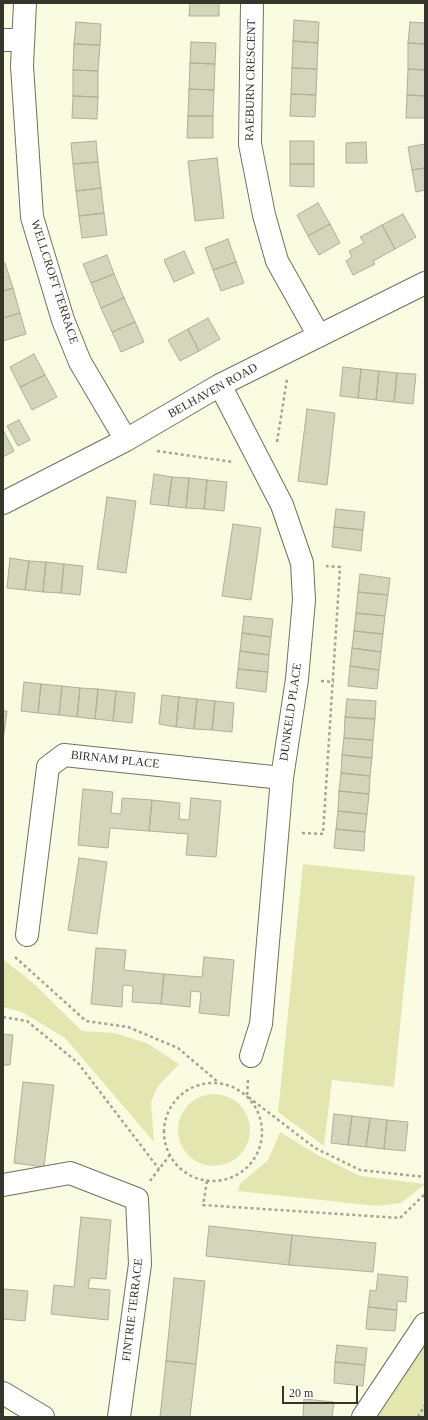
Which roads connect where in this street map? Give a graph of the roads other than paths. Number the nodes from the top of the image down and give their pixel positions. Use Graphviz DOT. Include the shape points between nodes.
graph roads {
  1 [pos="25,3"];
  2 [pos="252,3"];
  3 [pos="13,40"];
  4 [pos="423,288"];
  5 [pos="319,336"];
  6 [pos="220,385"];
  7 [pos="126,440"];
  8 [pos="3,503"];
  9 [pos="282,778"];
  10 [pos="28,935"];
  11 [pos="251,1056"];
  12 [pos="3,1185"];
  13 [pos="425,1324"];
  14 [pos="3,1393"];
  15 [pos="43,1417"];
  16 [pos="119,1417"];
  17 [pos="364,1417"];
  1 -- 3 [label="street, WELLCROFT TERRACE"];
  2 -- 5 [label="street, RAEBURN CRESCENT" via="250,144 264,215 277,261"];
  3 -- 7 [label="street, WELLCROFT TERRACE" via="22,66 32,218 63,320 80,362"];
  4 -- 5 [label="street, BELHAVEN ROAD"];
  5 -- 6 [label="street, BELHAVEN ROAD"];
  6 -- 7 [label="street, BELHAVEN ROAD"];
  6 -- 9 [label="street, DUNKELD PLACE" via="282,506 302,563 304,600 297,679"];
  7 -- 8 [label="street, BELHAVEN ROAD"];
  9 -- 10 [label="street, BIRNAM PLACE" via="64,755 48,767"];
  9 -- 11 [label="street, DUNKELD PLACE" via="261,1024"];
  12 -- 16 [label="street, FINTRIE TERRACE" via="70,1173 137,1199 140,1264"];
  13 -- 17 [label="street"];
  14 -- 15 [label="street"];
}
